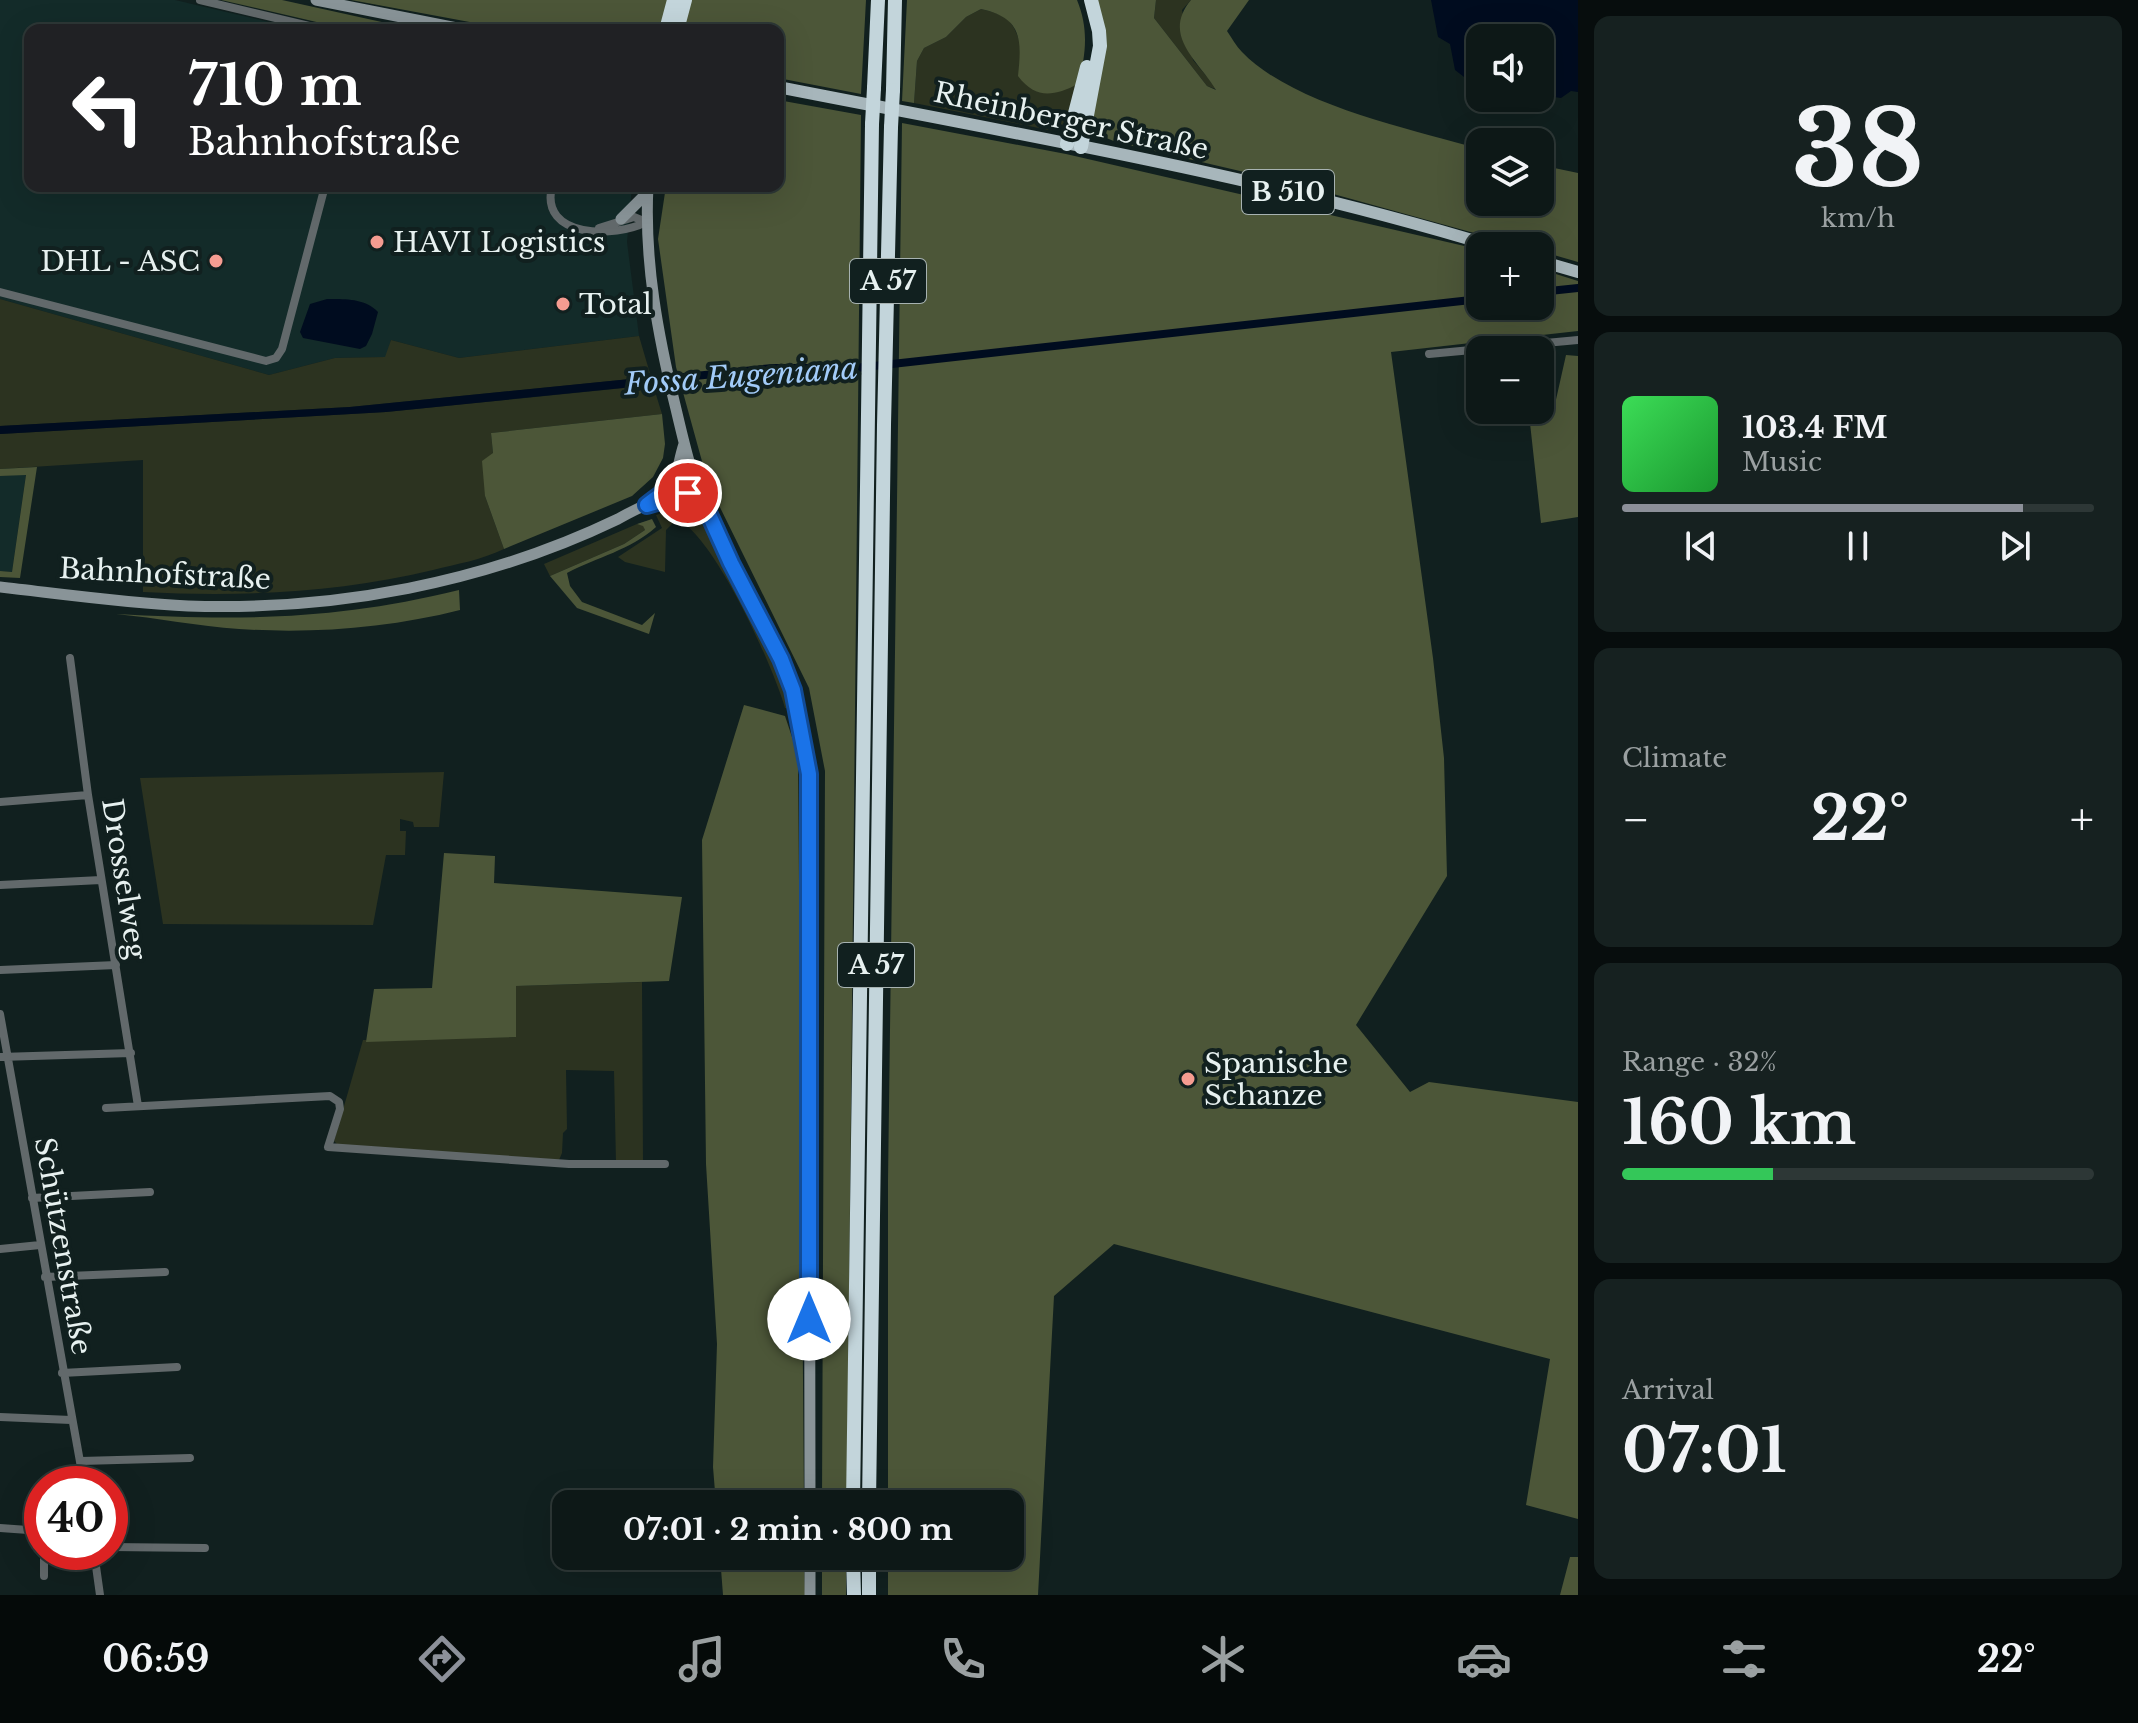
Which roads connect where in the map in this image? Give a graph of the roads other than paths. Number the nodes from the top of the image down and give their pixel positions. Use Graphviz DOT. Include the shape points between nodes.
graph roads {
  1 [pos="200,0"];
  2 [pos="316,0"];
  3 [pos="674,0"];
  4 [pos="685,0"];
  5 [pos="871,0"];
  6 [pos="878,0"];
  7 [pos="895,0"];
  8 [pos="902,0"];
  9 [pos="1083,0"];
  10 [pos="1091,0"];
  11 [pos="894,21"];
  12 [pos="301,24"];
  13 [pos="437,24"];
  14 [pos="668,24"];
  15 [pos="679,24"];
  16 [pos="876,45"];
  17 [pos="784,88"];
  18 [pos="1074,145"];
  19 [pos="323,192"];
  20 [pos="552,192"];
  21 [pos="645,192"];
  22 [pos="648,192"];
  23 [pos="621,219"];
  24 [pos="646,222"];
  25 [pos="591,231"];
  26 [pos="1466,239"];
  27 [pos="1554,265"];
  28 [pos="1578,272"];
  29 [pos="0,292"];
  30 [pos="1578,340"];
  31 [pos="1429,354"];
  32 [pos="684,444"];
  33 [pos="696,486"];
  34 [pos="671,488"];
  35 [pos="647,505"];
  36 [pos="0,587"];
  37 [pos="70,658"];
  38 [pos="88,795"];
  39 [pos="0,802"];
  40 [pos="101,880"];
  41 [pos="0,885"];
  42 [pos="116,965"];
  43 [pos="0,970"];
  44 [pos="0,1014"];
  45 [pos="131,1053"];
  46 [pos="5,1057"];
  47 [pos="138,1106"];
  48 [pos="106,1108"];
  49 [pos="665,1164"];
  50 [pos="150,1192"];
  51 [pos="32,1198"];
  52 [pos="40,1245"];
  53 [pos="0,1249"];
  54 [pos="165,1272"];
  55 [pos="45,1277"];
  56 [pos="177,1367"];
  57 [pos="62,1373"];
  58 [pos="0,1417"];
  59 [pos="71,1420"];
  60 [pos="190,1458"];
  61 [pos="81,1461"];
  62 [pos="82,1466"];
  63 [pos="810,1490"];
  64 [pos="853,1490"];
  65 [pos="869,1490"];
  66 [pos="0,1528"];
  67 [pos="24,1530"];
  68 [pos="128,1547"];
  69 [pos="205,1548"];
  70 [pos="44,1570"];
  71 [pos="97,1570"];
  72 [pos="810,1570"];
  73 [pos="853,1570"];
  74 [pos="869,1570"];
  75 [pos="44,1576"];
  76 [pos="100,1595"];
  77 [pos="810,1595"];
  78 [pos="854,1595"];
  79 [pos="869,1595"];
  1 -- 12 [label="street"];
  2 -- 13 [label="street"];
  3 -- 14 [label="highway"];
  4 -- 15 [label="highway"];
  5 -- 16 [label="highway" via="869,25"];
  6 -- 16 [label="highway, A 57"];
  7 -- 11 [label="highway, A 57"];
  8 -- 11 [label="highway"];
  9 -- 18 [label="highway" via="1092,37"];
  10 -- 18 [label="highway" via="1100,46"];
  11 -- 65 [label="highway, A 57, bridge"];
  16 -- 64 [label="highway, A 57, bridge"];
  17 -- 18 [label="main road, Rheinberger Straße / B 510"];
  18 -- 26 [label="main road, Rheinberger Straße / B 510"];
  19 -- 29 [label="street" via="276,358 266,361"];
  20 -- 25 [label="street" via="557,215 570,227"];
  21 -- 23 [label="street"];
  22 -- 24 [label="street"];
  23 -- 24 [label="street"];
  23 -- 25 [label="street"];
  24 -- 25 [label="street" via="635,228"];
  24 -- 32 [label="street" via="648,267"];
  27 -- 28 [label="main road"];
  30 -- 31 [label="street"];
  32 -- 33 [label="street"];
  32 -- 34 [label="street"];
  33 -- 34 [label="street"];
  33 -- 35 [label="street, Bahnhofstraße" via="680,497"];
  33 -- 63 [label="street" via="781,659 793,690 809,774"];
  34 -- 35 [label="street, Bahnhofstraße"];
  35 -- 36 [label="street, Bahnhofstraße" via="495,566 333,600 187,606"];
  37 -- 38 [label="street, Drosselweg"];
  38 -- 39 [label="street"];
  38 -- 40 [label="street, Drosselweg"];
  40 -- 41 [label="street"];
  40 -- 42 [label="street, Drosselweg"];
  42 -- 43 [label="street"];
  42 -- 45 [label="street, Drosselweg"];
  44 -- 46 [label="street, Schützenstraße"];
  45 -- 46 [label="street"];
  45 -- 47 [label="street, Drosselweg"];
  46 -- 51 [label="street, Schützenstraße"];
  47 -- 48 [label="street"];
  47 -- 49 [label="street" via="330,1096 340,1109 328,1147 581,1165"];
  50 -- 51 [label="street"];
  51 -- 52 [label="street, Schützenstraße"];
  52 -- 53 [label="street"];
  52 -- 55 [label="street, Schützenstraße"];
  54 -- 55 [label="street"];
  55 -- 57 [label="street, Schützenstraße"];
  56 -- 57 [label="street"];
  57 -- 59 [label="street, Schützenstraße"];
  58 -- 59 [label="street"];
  59 -- 61 [label="street, Schützenstraße"];
  60 -- 61 [label="street"];
  61 -- 62 [label="street, Schützenstraße"];
  66 -- 67 [label="street"];
  68 -- 69 [label="street"];
  70 -- 75 [label="street"];
  71 -- 76 [label="street"];
  72 -- 77 [label="street"];
  73 -- 78 [label="highway"];
  74 -- 79 [label="highway"];
}
